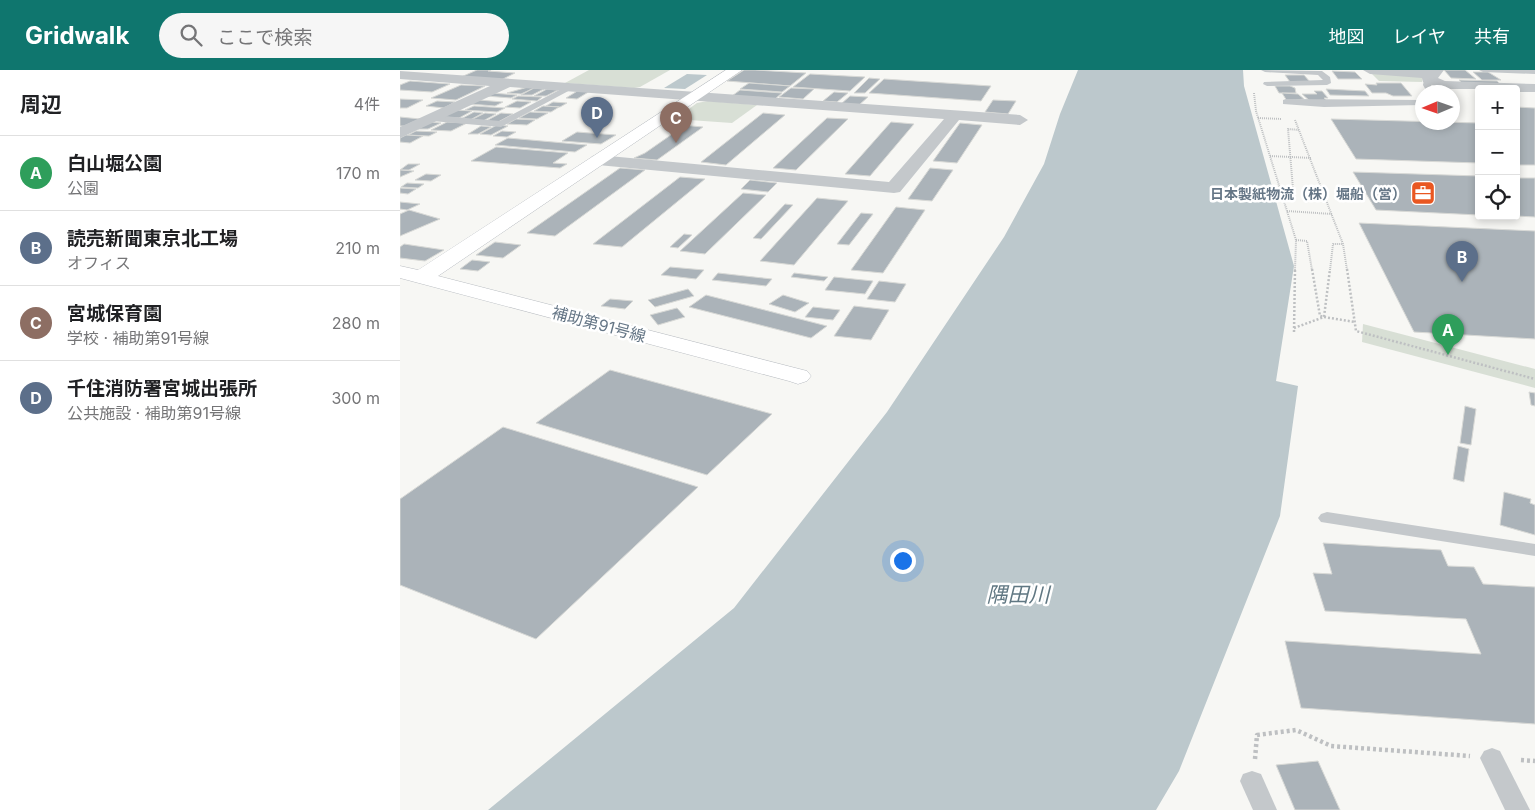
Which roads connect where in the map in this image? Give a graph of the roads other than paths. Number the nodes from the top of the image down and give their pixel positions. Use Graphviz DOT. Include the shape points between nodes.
graph roads {
  1 [pos="534,70"];
  2 [pos="735,70"];
  3 [pos="1264,70"];
  4 [pos="1370,70"];
  5 [pos="1483,70"];
  6 [pos="1322,72"];
  7 [pos="1535,72"];
  8 [pos="400,75"];
  9 [pos="1433,79"];
  10 [pos="506,83"];
  11 [pos="1266,84"];
  12 [pos="570,88"];
  13 [pos="1535,88"];
  14 [pos="694,97"];
  15 [pos="1286,102"];
  16 [pos="1415,103"];
  17 [pos="955,115"];
  18 [pos="432,118"];
  19 [pos="1020,120"];
  20 [pos="400,133"];
  21 [pos="598,160"];
  22 [pos="411,275"];
  23 [pos="798,376"];
  24 [pos="1327,518"];
  25 [pos="1535,550"];
  26 [pos="1492,758"];
  27 [pos="1252,781"];
  28 [pos="1265,810"];
  29 [pos="1518,810"];
  1 -- 10 [label="street"];
  2 -- 14 [label="street"];
  3 -- 6 [label="lane"];
  4 -- 9 [label="street"];
  5 -- 7 [label="lane"];
  6 -- 11 [label="lane" via="1327,83"];
  8 -- 10 [label="street"];
  9 -- 13 [label="street" via="1444,85"];
  10 -- 12 [label="street"];
  10 -- 18 [label="street"];
  12 -- 14 [label="street"];
  12 -- 18 [label="lane" via="501,124"];
  14 -- 17 [label="street"];
  14 -- 21 [label="street"];
  15 -- 16 [label="lane"];
  17 -- 19 [label="street"];
  17 -- 21 [label="street" via="894,188"];
  18 -- 20 [label="street"];
  21 -- 22 [label="street"];
  22 -- 23 [label="street, 補助第91号線"];
  24 -- 25 [label="lane"];
  26 -- 29 [label="lane"];
  27 -- 28 [label="lane"];
}
